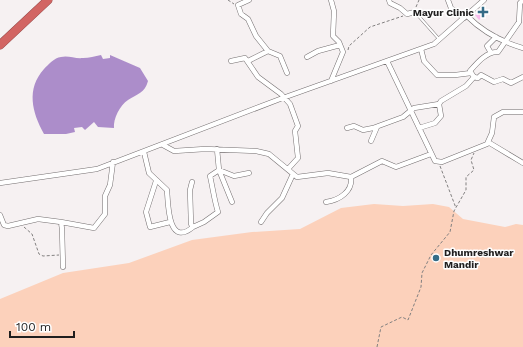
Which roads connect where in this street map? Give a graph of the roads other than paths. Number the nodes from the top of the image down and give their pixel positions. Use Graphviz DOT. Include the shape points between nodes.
graph roads {
  1 [pos="48,0"];
  2 [pos="249,0"];
  3 [pos="331,0"];
  4 [pos="389,0"];
  5 [pos="448,0"];
  6 [pos="484,0"];
  7 [pos="523,0"];
  8 [pos="415,12"];
  9 [pos="466,17"];
  10 [pos="496,37"];
  11 [pos="440,39"];
  12 [pos="505,42"];
  13 [pos="0,45"];
  14 [pos="340,45"];
  15 [pos="523,48"];
  16 [pos="421,49"];
  17 [pos="268,51"];
  18 [pos="491,53"];
  19 [pos="307,57"];
  20 [pos="231,61"];
  21 [pos="248,61"];
  22 [pos="387,61"];
  23 [pos="287,73"];
  24 [pos="472,75"];
  25 [pos="523,77"];
  26 [pos="330,81"];
  27 [pos="284,98"];
  28 [pos="439,104"];
  29 [pos="411,111"];
  30 [pos="523,112"];
  31 [pos="377,126"];
  32 [pos="348,128"];
  33 [pos="419,128"];
  34 [pos="371,141"];
  35 [pos="488,142"];
  36 [pos="163,145"];
  37 [pos="217,150"];
  38 [pos="144,152"];
  39 [pos="431,154"];
  40 [pos="113,162"];
  41 [pos="523,163"];
  42 [pos="288,169"];
  43 [pos="219,170"];
  44 [pos="249,173"];
  45 [pos="293,174"];
  46 [pos="351,177"];
  47 [pos="156,181"];
  48 [pos="192,182"];
  49 [pos="0,183"];
  50 [pos="232,202"];
  51 [pos="326,202"];
  52 [pos="0,215"];
  53 [pos="60,222"];
  54 [pos="170,222"];
  55 [pos="261,222"];
  56 [pos="193,227"];
  57 [pos="63,266"];
  1 -- 13 [label="highway"];
  2 -- 17 [label="street" via="238,6"];
  3 -- 14 [label="street" via="334,11 333,36"];
  4 -- 8 [label="street" via="390,4 407,14"];
  5 -- 9 [label="street" via="451,8"];
  6 -- 9 [label="street"];
  7 -- 12 [label="street" via="520,4 518,22"];
  8 -- 11 [label="lane" via="426,27"];
  9 -- 10 [label="street"];
  9 -- 11 [label="street"];
  10 -- 12 [label="street"];
  10 -- 18 [label="street" via="487,46"];
  11 -- 16 [label="street"];
  12 -- 15 [label="street"];
  12 -- 18 [label="street" via="498,52"];
  14 -- 19 [label="street"];
  14 -- 26 [label="street" via="342,52"];
  16 -- 22 [label="street"];
  16 -- 24 [label="street" via="424,61 437,75"];
  17 -- 21 [label="street"];
  17 -- 23 [label="street" via="280,56"];
  18 -- 24 [label="street" via="470,71"];
  20 -- 21 [label="street" via="245,58"];
  21 -- 27 [label="street" via="258,77"];
  22 -- 26 [label="street"];
  22 -- 29 [label="street"];
  24 -- 25 [label="street" via="478,78 481,75 494,82 503,79 510,83"];
  24 -- 28 [label="street" via="466,86"];
  26 -- 27 [label="street"];
  27 -- 36 [label="street"];
  27 -- 42 [label="street" via="290,104 298,126 298,158"];
  28 -- 29 [label="street" via="414,108"];
  28 -- 33 [label="street" via="442,116 436,123"];
  29 -- 31 [label="street" via="399,119"];
  29 -- 33 [label="street"];
  30 -- 35 [label="street" via="503,112 494,117"];
  31 -- 32 [label="street" via="363,130 354,126"];
  31 -- 34 [label="street"];
  33 -- 39 [label="street"];
  35 -- 39 [label="street" via="440,162 435,161"];
  35 -- 41 [label="street"];
  36 -- 37 [label="street" via="174,151"];
  36 -- 38 [label="street"];
  37 -- 42 [label="street" via="269,154"];
  37 -- 43 [label="street"];
  38 -- 40 [label="street"];
  38 -- 47 [label="street" via="149,173"];
  39 -- 46 [label="street" via="396,167 382,161"];
  40 -- 49 [label="street" via="96,169"];
  40 -- 53 [label="street" via="102,220 94,228 89,229 77,224"];
  42 -- 45 [label="street"];
  43 -- 44 [label="street" via="234,176"];
  43 -- 50 [label="street"];
  43 -- 56 [label="street" via="210,176 211,191 218,212"];
  45 -- 46 [label="street" via="297,177 328,173"];
  45 -- 55 [label="street" via="282,198 266,213"];
  46 -- 51 [label="street" via="350,189 341,197"];
  47 -- 54 [label="street" via="166,190"];
  47 -- 54 [label="street" via="146,212 150,227"];
  48 -- 56 [label="street" via="190,190"];
  52 -- 53 [label="street" via="4,225 38,219"];
  53 -- 57 [label="street"];
  54 -- 56 [label="street" via="180,232"];
}
